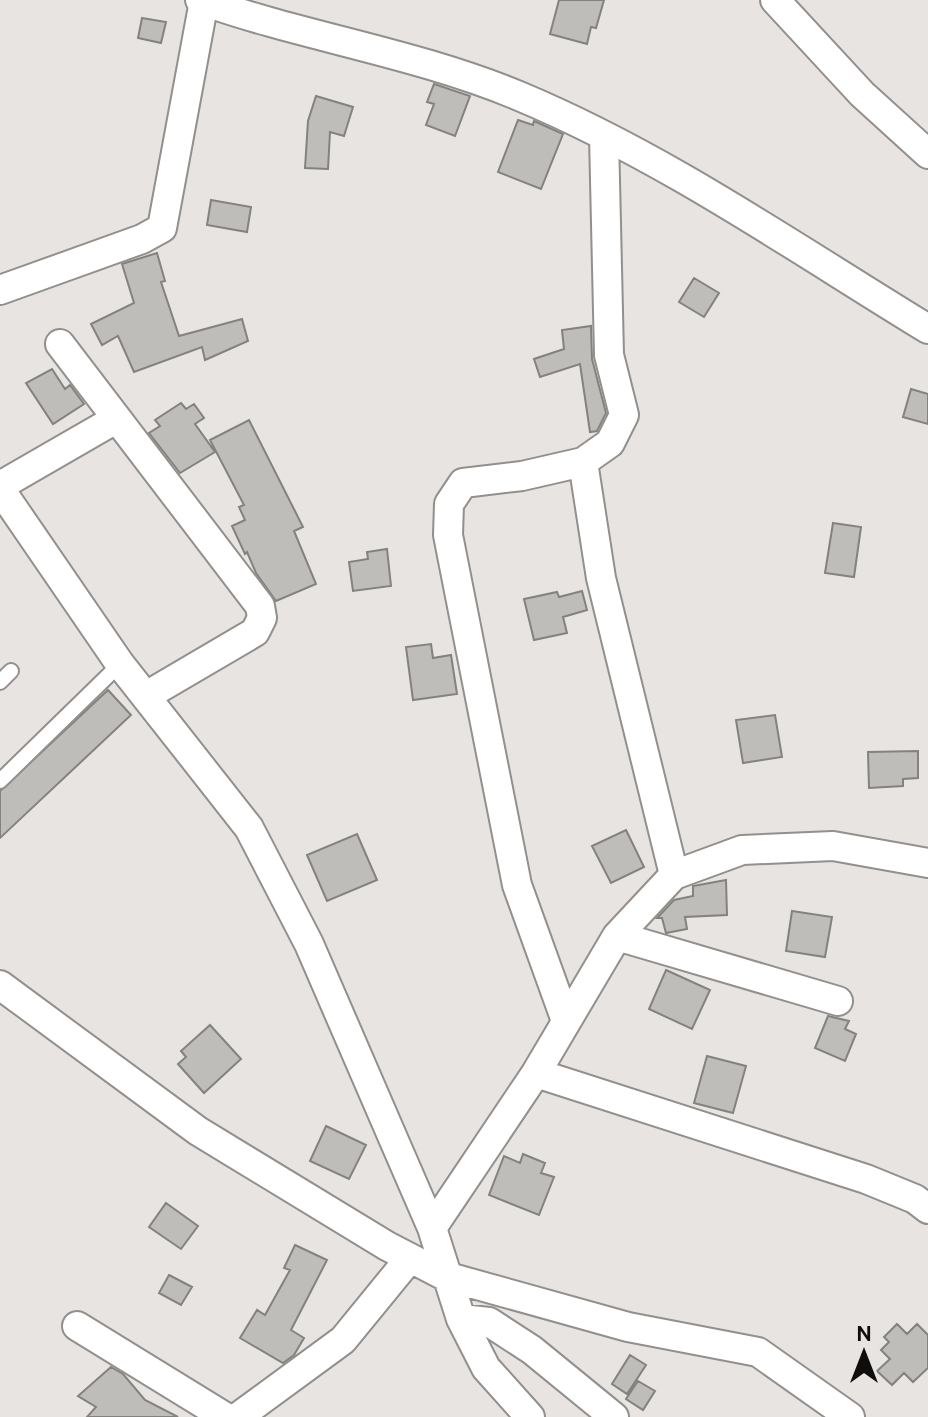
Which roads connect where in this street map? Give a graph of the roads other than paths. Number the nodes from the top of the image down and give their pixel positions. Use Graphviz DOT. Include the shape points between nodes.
graph roads {
  1 [pos="775,0"];
  2 [pos="217,3"];
  3 [pos="604,136"];
  4 [pos="928,154"];
  5 [pos="0,290"];
  6 [pos="928,329"];
  7 [pos="60,344"];
  8 [pos="116,419"];
  9 [pos="583,462"];
  10 [pos="0,488"];
  11 [pos="120,664"];
  12 [pos="11,671"];
  13 [pos="0,682"];
  14 [pos="146,696"];
  15 [pos="0,781"];
  16 [pos="928,863"];
  17 [pos="674,875"];
  18 [pos="617,936"];
  19 [pos="0,985"];
  20 [pos="838,1001"];
  21 [pos="566,1021"];
  22 [pos="536,1073"];
  23 [pos="928,1209"];
  24 [pos="432,1228"];
  25 [pos="410,1258"];
  26 [pos="445,1276"];
  27 [pos="461,1319"];
  28 [pos="77,1326"];
  29 [pos="225,1417"];
  30 [pos="238,1417"];
  31 [pos="530,1417"];
  32 [pos="614,1417"];
  33 [pos="850,1417"];
  1 -- 4 [label="street" via="862,94"];
  2 -- 3 [label="street" via="516,95"];
  2 -- 5 [label="street" via="162,228"];
  3 -- 6 [label="street"];
  3 -- 9 [label="street" via="609,355 624,415 610,443"];
  7 -- 8 [label="street"];
  8 -- 10 [label="street"];
  8 -- 14 [label="street" via="227,559 260,606 262,618 255,632"];
  9 -- 17 [label="street" via="601,578"];
  9 -- 21 [label="street" via="463,483 449,504 448,535 517,885"];
  10 -- 11 [label="street"];
  11 -- 14 [label="street"];
  11 -- 15 [label="lane"];
  12 -- 13 [label="lane"];
  14 -- 24 [label="street" via="249,828 309,944"];
  16 -- 17 [label="street" via="833,846 742,850"];
  17 -- 18 [label="street"];
  18 -- 20 [label="street"];
  18 -- 21 [label="street"];
  19 -- 25 [label="street" via="198,1131"];
  21 -- 22 [label="street"];
  22 -- 23 [label="street" via="866,1179"];
  22 -- 24 [label="street"];
  24 -- 26 [label="street"];
  25 -- 26 [label="street"];
  25 -- 30 [label="street" via="343,1340"];
  26 -- 27 [label="street"];
  26 -- 33 [label="street" via="628,1327 758,1352"];
  27 -- 31 [label="street" via="486,1368"];
  27 -- 32 [label="street" via="489,1322"];
  28 -- 29 [label="street"];
}
